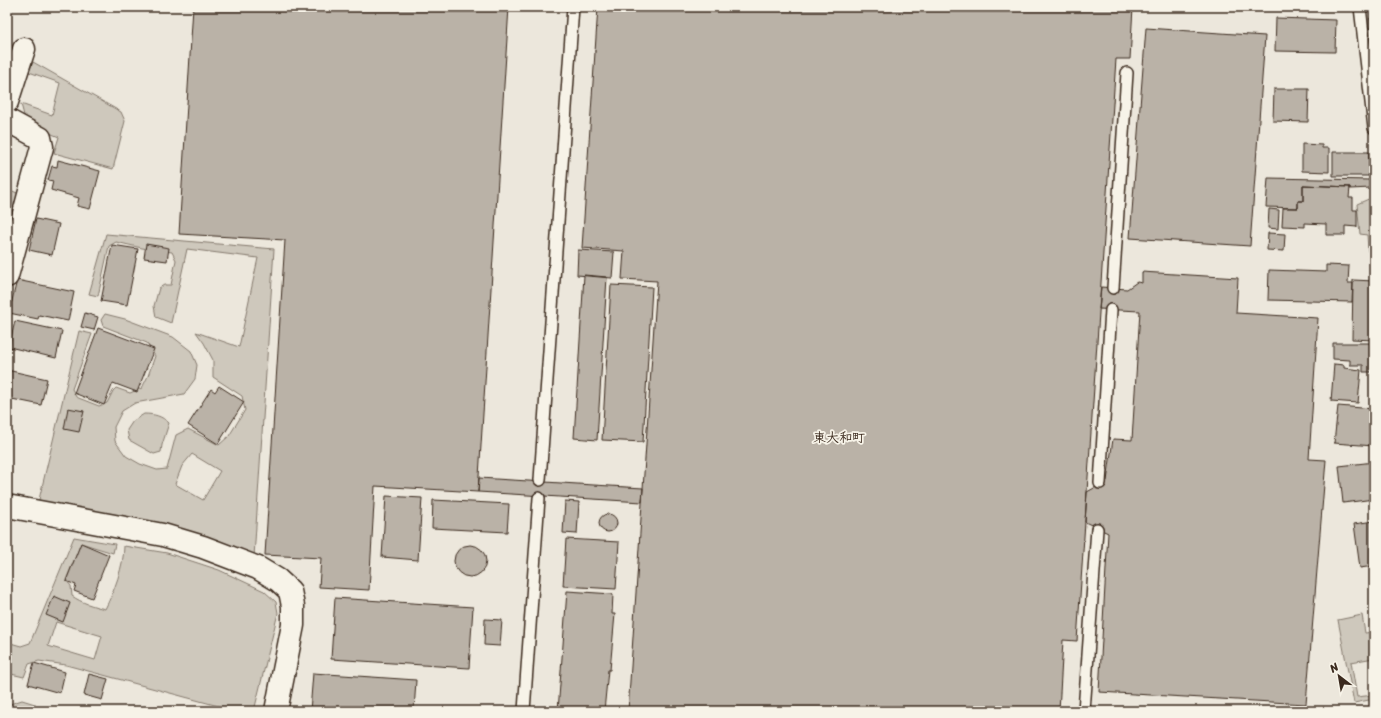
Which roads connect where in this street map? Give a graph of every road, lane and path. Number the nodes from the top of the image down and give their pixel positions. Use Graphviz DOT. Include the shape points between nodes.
graph roads {
  1 [pos="573,7"];
  2 [pos="1360,7"];
  3 [pos="24,49"];
  4 [pos="1127,73"];
  5 [pos="7,102"];
  6 [pos="7,120"];
  7 [pos="1374,128"];
  8 [pos="10,253"];
  9 [pos="7,276"];
  10 [pos="1113,288"];
  11 [pos="1111,310"];
  12 [pos="540,480"];
  13 [pos="1100,483"];
  14 [pos="539,498"];
  15 [pos="7,506"];
  16 [pos="1097,528"];
  17 [pos="276,711"];
  18 [pos="524,711"];
  19 [pos="1084,711"];
  1 -- 12 [label="lane"];
  2 -- 7 [label="lane"];
  3 -- 5 [label="street"];
  4 -- 10 [label="lane"];
  6 -- 8 [label="street" via="40,138 42,147"];
  8 -- 9 [label="street"];
  11 -- 13 [label="lane"];
  14 -- 18 [label="lane"];
  15 -- 17 [label="street" via="163,535 203,546 258,568 278,580 290,591 294,606"];
  16 -- 19 [label="lane"];
}
